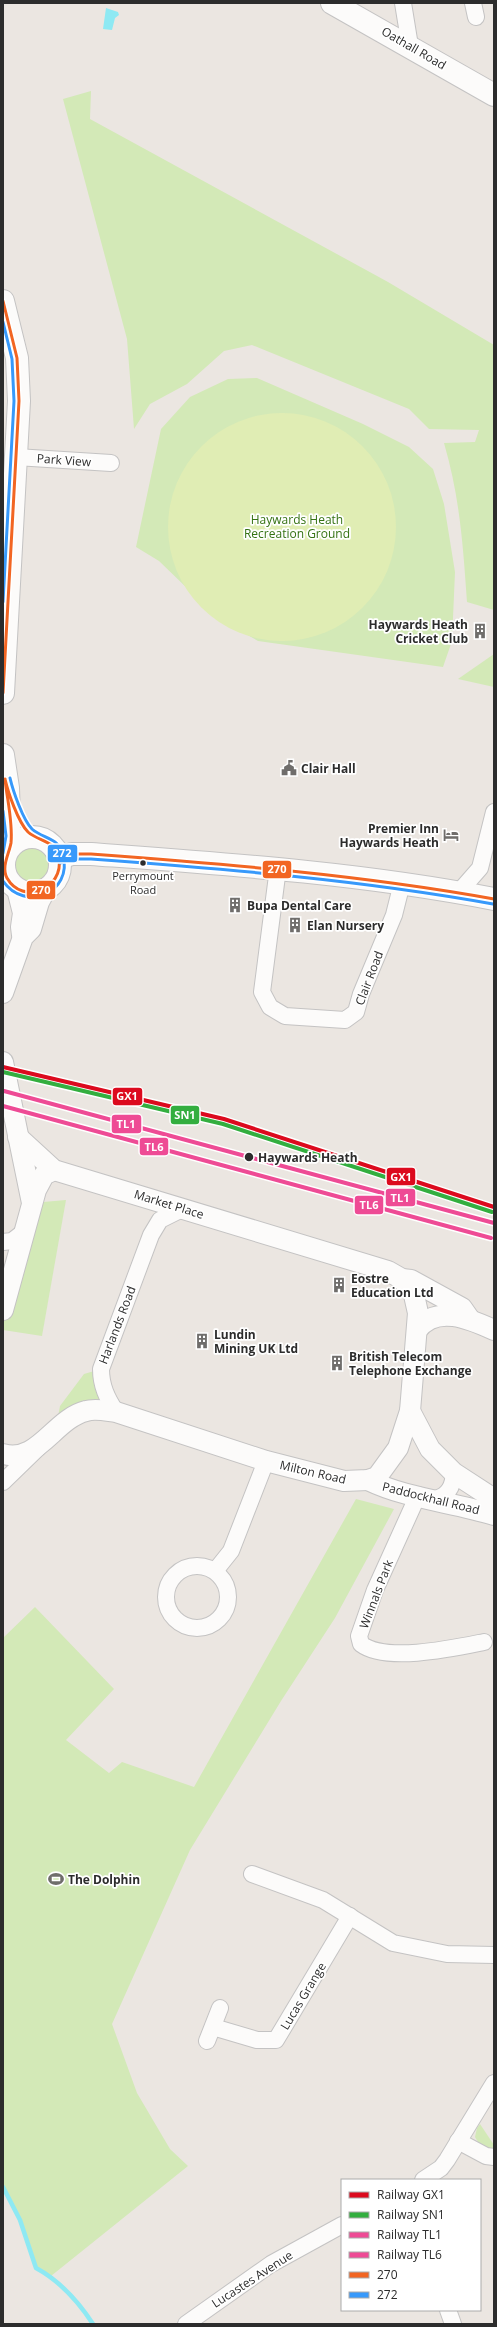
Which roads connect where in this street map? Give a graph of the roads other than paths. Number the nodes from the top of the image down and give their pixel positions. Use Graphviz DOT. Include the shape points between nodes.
graph roads {
  1 [pos="332,3"];
  2 [pos="403,3"];
  3 [pos="410,46"];
  4 [pos="494,95"];
  5 [pos="4,308"];
  6 [pos="16,457"];
  7 [pos="111,463"];
  8 [pos="3,693"];
  9 [pos="3,756"];
  10 [pos="8,788"];
  11 [pos="494,812"];
  12 [pos="32,836"];
  13 [pos="6,846"];
  14 [pos="59,858"];
  15 [pos="278,868"];
  16 [pos="9,881"];
  17 [pos="402,883"];
  18 [pos="46,889"];
  19 [pos="459,892"];
  20 [pos="494,899"];
  21 [pos="23,937"];
  22 [pos="3,993"];
  23 [pos="3,1062"];
  24 [pos="18,1137"];
  25 [pos="54,1170"];
  26 [pos="32,1203"];
  27 [pos="182,1209"];
  28 [pos="25,1231"];
  29 [pos="3,1242"];
  30 [pos="402,1279"];
  31 [pos="4,1298"];
  32 [pos="469,1318"];
  33 [pos="417,1330"];
  34 [pos="494,1330"];
  35 [pos="410,1411"];
  36 [pos="116,1412"];
  37 [pos="43,1443"];
  38 [pos="3,1454"];
  39 [pos="266,1461"];
  40 [pos="454,1473"];
  41 [pos="368,1480"];
  42 [pos="3,1482"];
  43 [pos="427,1497"];
  44 [pos="494,1499"];
  45 [pos="494,1515"];
  46 [pos="215,1571"];
  47 [pos="484,1642"];
  48 [pos="252,1874"];
  49 [pos="350,1916"];
  50 [pos="494,1955"];
  51 [pos="220,2008"];
  52 [pos="494,2083"];
  53 [pos="458,2141"];
  54 [pos="494,2157"];
  55 [pos="430,2178"];
  56 [pos="341,2226"];
  57 [pos="448,2311"];
  58 [pos="186,2324"];
  59 [pos="453,2324"];
  1 -- 3 [label="main road, Oathall Road"];
  2 -- 3 [label="street"];
  3 -- 4 [label="main road, Oathall Road"];
  5 -- 6 [label="main road" via="19,379"];
  6 -- 7 [label="street, Park View"];
  6 -- 8 [label="main road"];
  9 -- 10 [label="main road"];
  10 -- 12 [label="main road" via="26,829"];
  10 -- 13 [label="main road"];
  11 -- 19 [label="street" via="480,868"];
  12 -- 13 [label="main road"];
  12 -- 14 [label="main road" via="50,843"];
  13 -- 16 [label="main road" via="5,858"];
  14 -- 15 [label="main road" via="72,854 90,854"];
  14 -- 18 [label="main road" via="58,876"];
  15 -- 17 [label="main road"];
  15 -- 17 [label="street, Clair Road" via="262,992 270,1007 285,1016 345,1020 356,1012 394,915"];
  16 -- 18 [label="main road" via="26,892"];
  16 -- 21 [label="street" via="23,912"];
  17 -- 19 [label="main road"];
  18 -- 21 [label="street" via="31,929"];
  19 -- 20 [label="main road"];
  21 -- 22 [label="street"];
  23 -- 24 [label="street"];
  24 -- 25 [label="street, Market Place"];
  24 -- 26 [label="street"];
  25 -- 26 [label="street" via="44,1175"];
  25 -- 27 [label="street, Market Place"];
  26 -- 28 [label="street"];
  27 -- 30 [label="street, Market Place" via="380,1269"];
  27 -- 36 [label="street, Harlands Road" via="160,1220 151,1235 101,1369 101,1382"];
  28 -- 29 [label="street" via="12,1241"];
  28 -- 31 [label="street"];
  30 -- 32 [label="street, Market Place" via="411,1280 462,1308"];
  30 -- 33 [label="street" via="416,1303"];
  32 -- 33 [label="street" via="440,1315 422,1324"];
  32 -- 34 [label="street"];
  33 -- 35 [label="street"];
  35 -- 40 [label="street, Paddockhall Road" via="430,1448"];
  35 -- 41 [label="street" via="398,1448 381,1473"];
  36 -- 37 [label="street" via="87,1410 56,1427"];
  36 -- 39 [label="street, Milton Road"];
  37 -- 38 [label="street" via="14,1457"];
  37 -- 42 [label="street"];
  39 -- 41 [label="street, Milton Road" via="344,1481"];
  39 -- 46 [label="street" via="231,1551"];
  40 -- 43 [label="street" via="450,1489 443,1497"];
  40 -- 44 [label="street, Paddockhall Road"];
  41 -- 43 [label="street, Paddockhall Road"];
  43 -- 45 [label="street, Paddockhall Road"];
  43 -- 47 [label="street, Winnals Park" via="375,1590 359,1636 361,1644 367,1649 386,1652 429,1652"];
  48 -- 49 [label="street" via="324,1900"];
  49 -- 50 [label="street" via="394,1943 447,1954"];
  49 -- 51 [label="street, Lucas Grange" via="276,2040 210,2034"];
  52 -- 53 [label="street"];
  53 -- 54 [label="street" via="486,2156"];
  53 -- 55 [label="street" via="447,2160"];
  56 -- 58 [label="street, Lucastes Avenue" via="271,2264"];
  57 -- 59 [label="street"];
}
